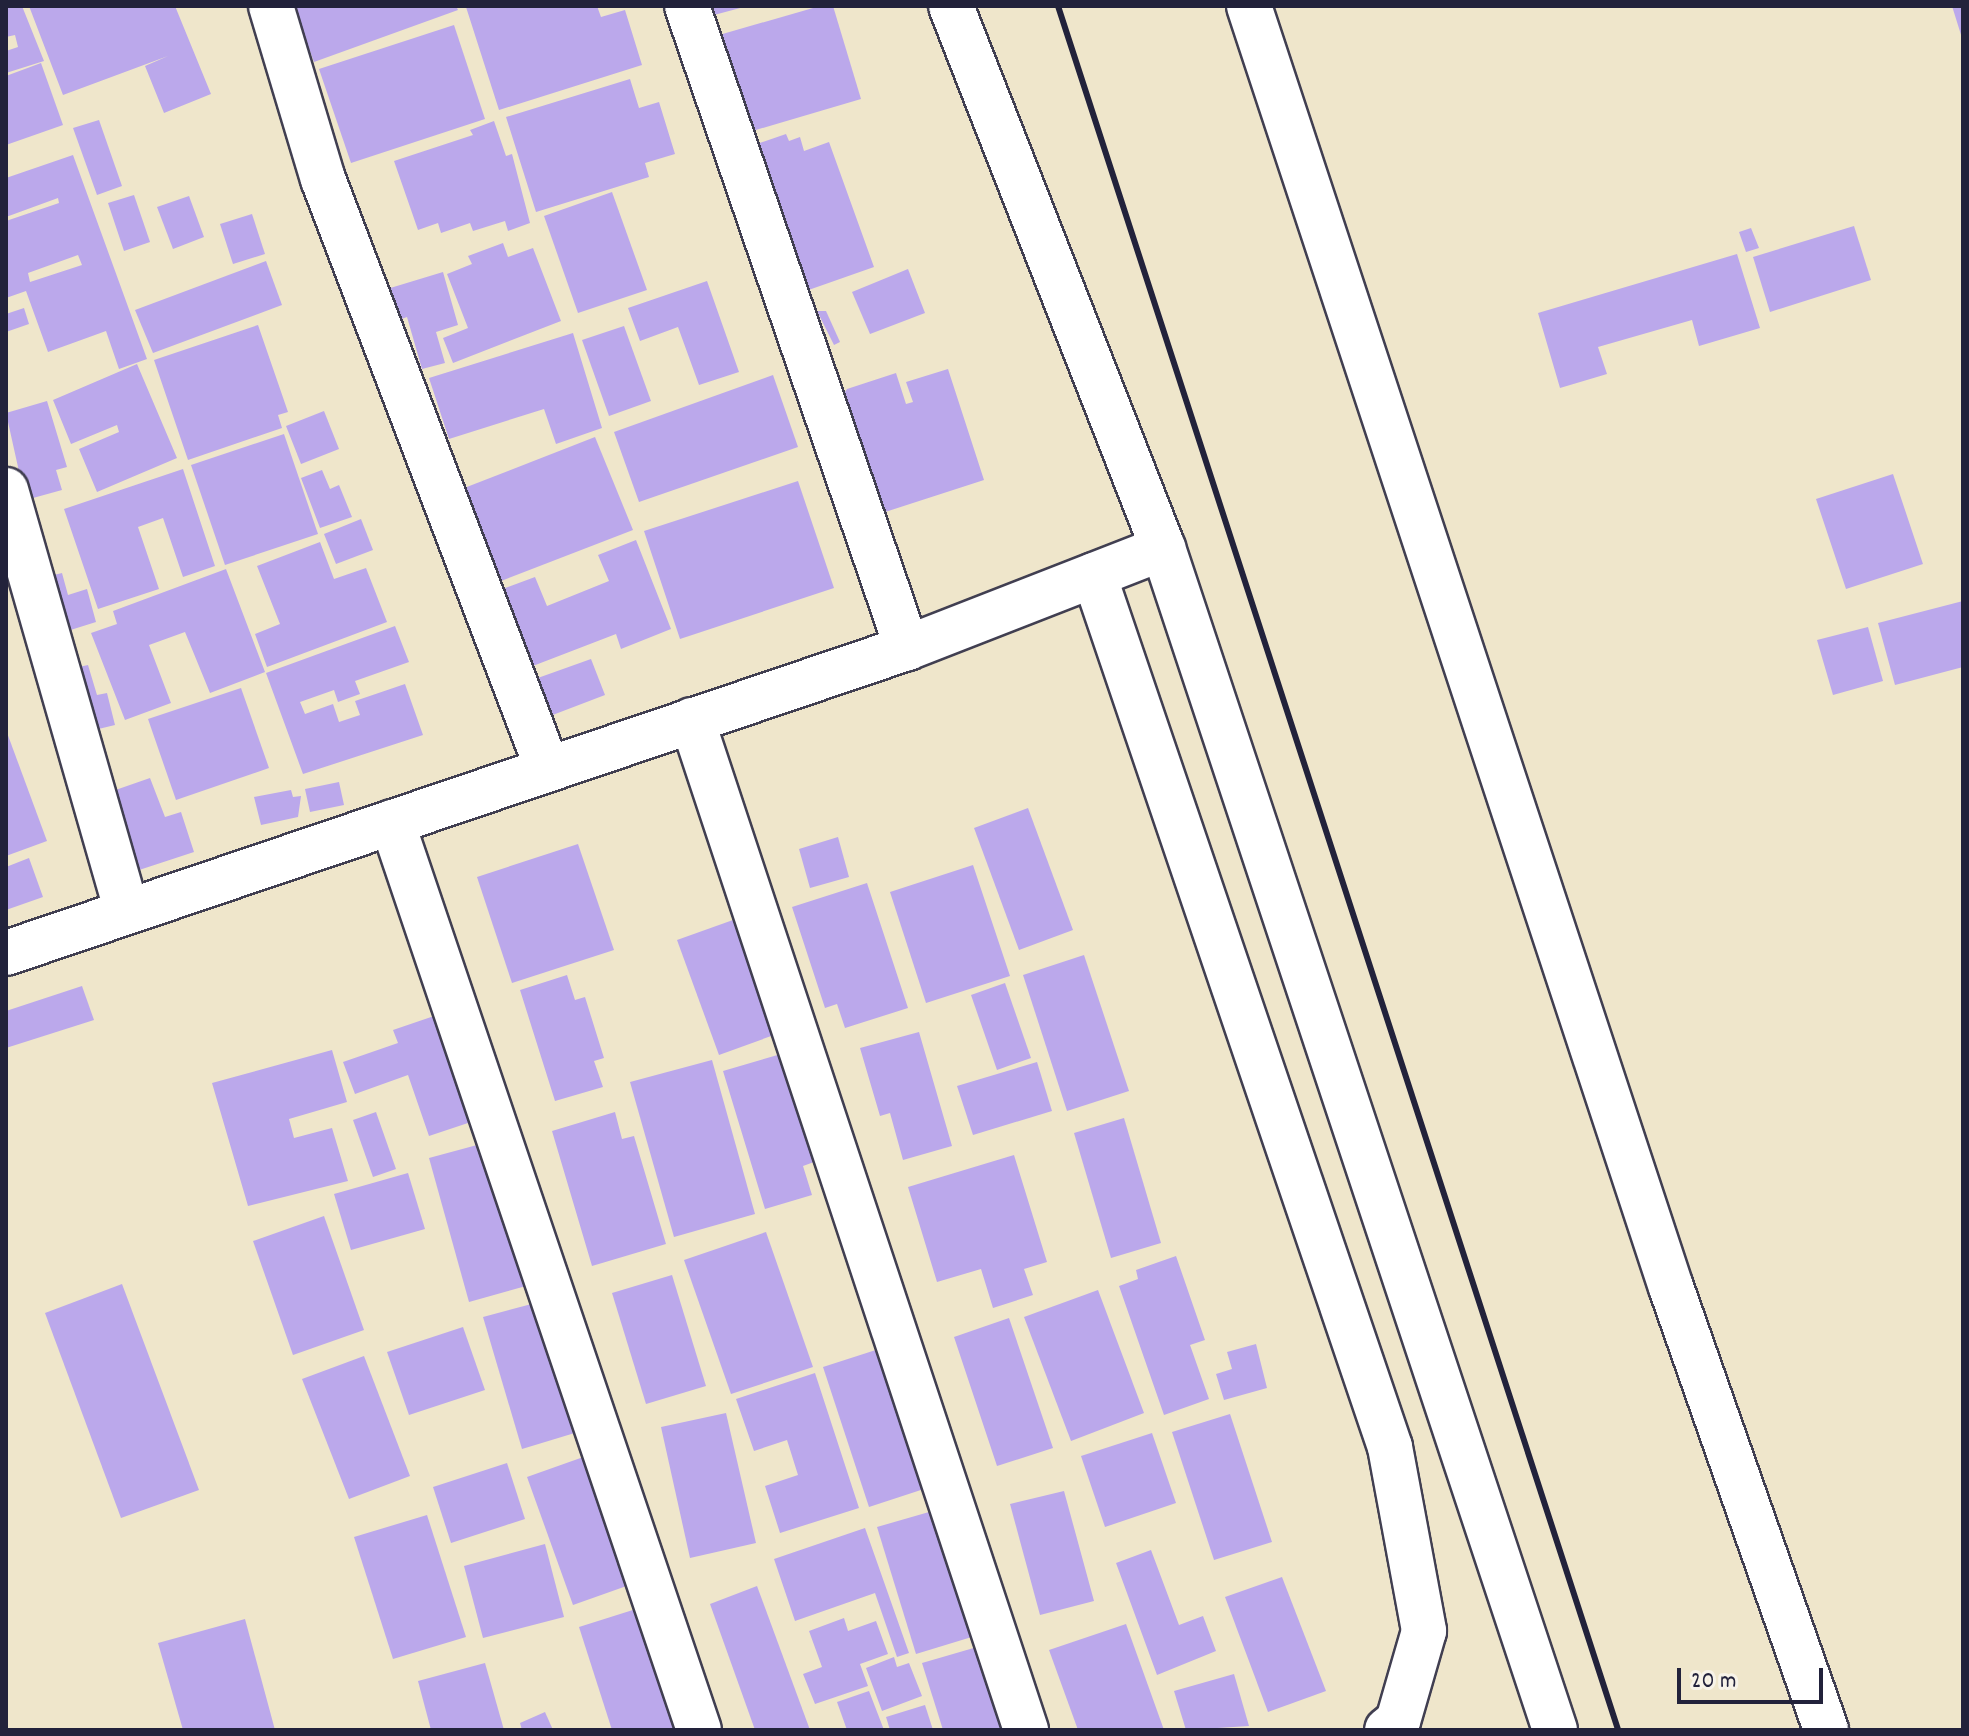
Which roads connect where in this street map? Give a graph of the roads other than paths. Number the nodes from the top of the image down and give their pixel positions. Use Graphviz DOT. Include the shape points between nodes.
graph roads {
  1 [pos="271,6"];
  2 [pos="687,6"];
  3 [pos="951,6"];
  4 [pos="1249,6"];
  5 [pos="8,503"];
  6 [pos="1163,548"];
  7 [pos="1094,575"];
  8 [pos="907,648"];
  9 [pos="692,720"];
  10 [pos="548,770"];
  11 [pos="392,822"];
  12 [pos="127,911"];
  13 [pos="6,953"];
  14 [pos="699,1730"];
  15 [pos="1026,1730"];
  16 [pos="1387,1730"];
  17 [pos="1555,1730"];
  18 [pos="1826,1730"];
  1 -- 10 [label="street" via="323,179"];
  2 -- 8 [label="street"];
  3 -- 6 [label="street"];
  4 -- 18 [label="street" via="1671,1287"];
  5 -- 12 [label="street"];
  6 -- 7 [label="street"];
  6 -- 17 [label="street"];
  7 -- 8 [label="street"];
  7 -- 16 [label="street" via="1390,1447 1424,1631 1398,1721"];
  8 -- 9 [label="street"];
  9 -- 10 [label="street"];
  9 -- 15 [label="street"];
  10 -- 11 [label="street"];
  11 -- 12 [label="street"];
  11 -- 14 [label="street"];
  12 -- 13 [label="street"];
}
